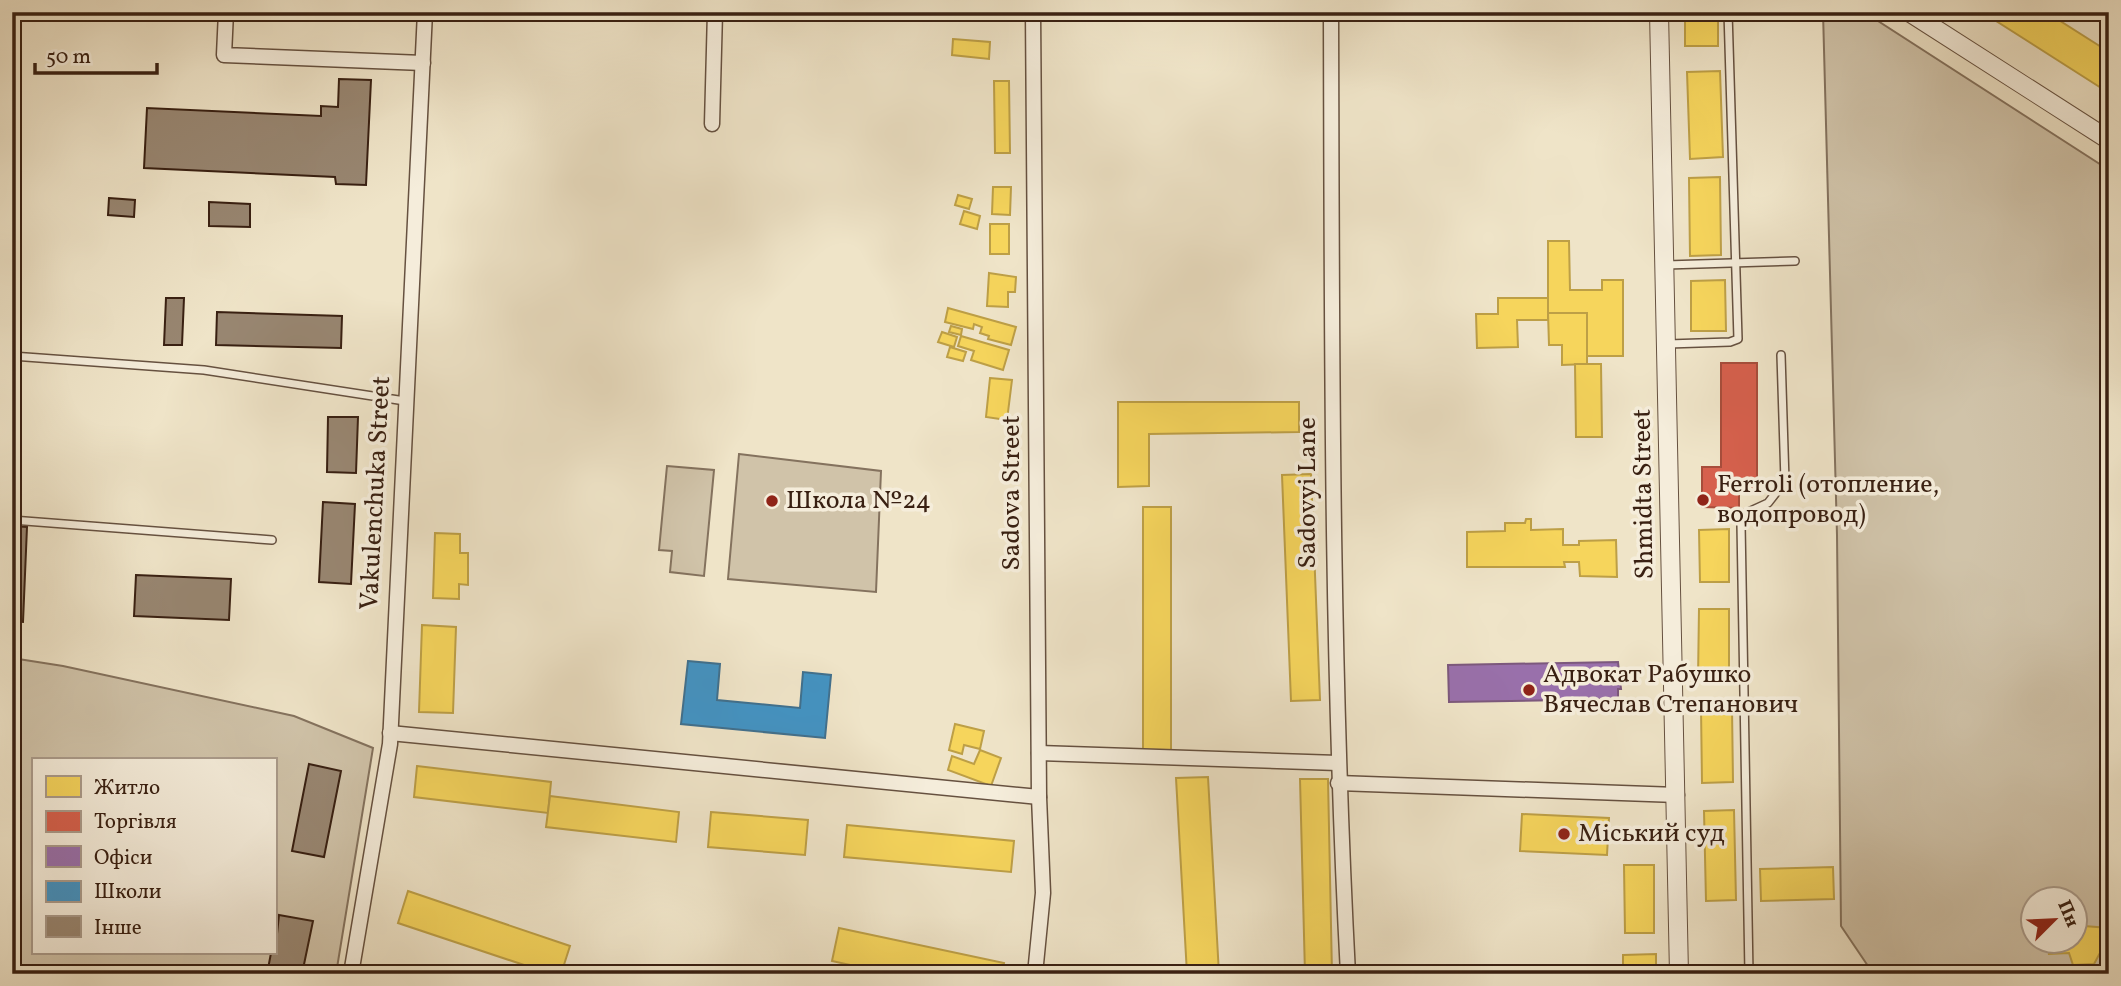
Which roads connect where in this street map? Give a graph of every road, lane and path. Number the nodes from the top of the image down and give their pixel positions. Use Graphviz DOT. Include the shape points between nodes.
graph roads {
  1 [pos="226,12"];
  2 [pos="425,12"];
  3 [pos="715,12"];
  4 [pos="1033,12"];
  5 [pos="1331,12"];
  6 [pos="1659,12"];
  7 [pos="1728,12"];
  8 [pos="1909,12"];
  9 [pos="424,63"];
  10 [pos="712,124"];
  11 [pos="2109,140"];
  12 [pos="1795,261"];
  13 [pos="1737,262"];
  14 [pos="1665,265"];
  15 [pos="1667,344"];
  16 [pos="1781,355"];
  17 [pos="12,356"];
  18 [pos="405,401"];
  19 [pos="12,520"];
  20 [pos="272,540"];
  21 [pos="390,733"];
  22 [pos="1039,753"];
  23 [pos="1338,763"];
  24 [pos="1338,783"];
  25 [pos="1677,795"];
  26 [pos="1039,797"];
  27 [pos="351,974"];
  28 [pos="1035,974"];
  29 [pos="1348,974"];
  30 [pos="1679,974"];
  31 [pos="1749,974"];
  1 -- 9 [label="street" via="224,55"];
  2 -- 9 [label="street, Vakulenchuka Street"];
  3 -- 10 [label="street"];
  4 -- 22 [label="street, Sadova Street"];
  5 -- 23 [label="street, Sadovyi Lane"];
  6 -- 14 [label="street, Shmidta Street"];
  7 -- 13 [label="lane"];
  8 -- 11 [label="street"];
  9 -- 18 [label="street, Vakulenchuka Street"];
  12 -- 13 [label="lane"];
  13 -- 14 [label="lane"];
  13 -- 15 [label="lane" via="1738,339"];
  14 -- 15 [label="street, Shmidta Street"];
  15 -- 25 [label="street, Shmidta Street"];
  16 -- 31 [label="lane" via="1785,481 1768,503 1744,514 1741,524"];
  17 -- 18 [label="lane" via="204,370"];
  18 -- 21 [label="street, Vakulenchuka Street"];
  19 -- 20 [label="lane"];
  21 -- 26 [label="street"];
  21 -- 27 [label="street, Vakulenchuka Street"];
  22 -- 23 [label="street"];
  22 -- 26 [label="street, Sadova Street"];
  23 -- 24 [label="street, Sadovyi Lane"];
  24 -- 25 [label="street"];
  24 -- 29 [label="street, Sadovyi Lane"];
  25 -- 30 [label="street, Shmidta Street"];
  26 -- 28 [label="street, Sadova Street" via="1043,893"];
}
